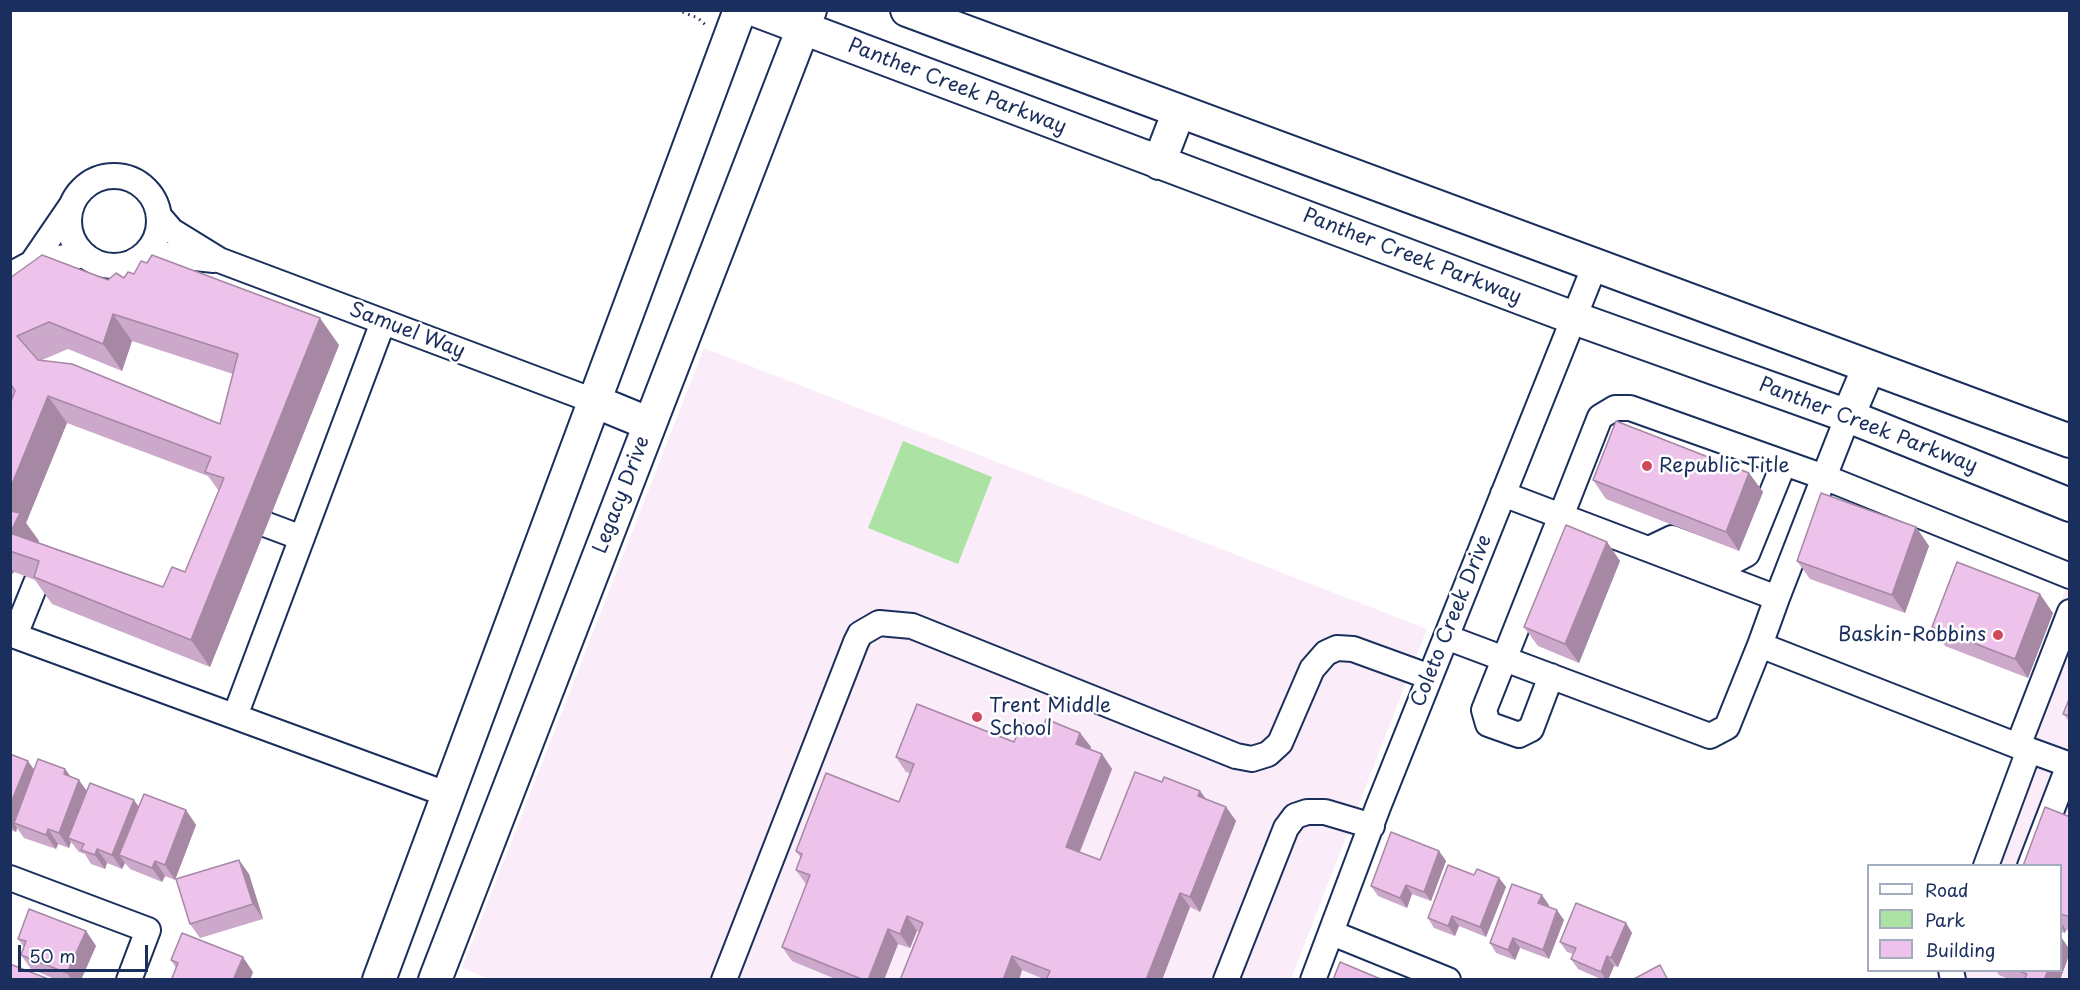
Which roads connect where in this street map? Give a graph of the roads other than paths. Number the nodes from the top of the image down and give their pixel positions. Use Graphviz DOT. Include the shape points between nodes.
graph roads {
  1 [pos="740,10"];
  2 [pos="755,10"];
  3 [pos="907,10"];
  4 [pos="806,20"];
  5 [pos="1179,111"];
  6 [pos="1159,162"];
  7 [pos="72,203"];
  8 [pos="159,216"];
  9 [pos="86,256"];
  10 [pos="141,257"];
  11 [pos="219,260"];
  12 [pos="32,263"];
  13 [pos="1595,265"];
  14 [pos="10,275"];
  15 [pos="1574,318"];
  16 [pos="383,322"];
  17 [pos="1869,367"];
  18 [pos="594,401"];
  19 [pos="1848,416"];
  20 [pos="650,424"];
  21 [pos="2070,441"];
  22 [pos="1784,463"];
  23 [pos="1824,477"];
  24 [pos="1503,494"];
  25 [pos="2070,505"];
  26 [pos="1561,516"];
  27 [pos="262,523"];
  28 [pos="302,538"];
  29 [pos="1649,549"];
  30 [pos="2070,576"];
  31 [pos="36,583"];
  32 [pos="1777,597"];
  33 [pos="2070,612"];
  34 [pos="13,634"];
  35 [pos="1446,637"];
  36 [pos="1760,645"];
  37 [pos="1504,659"];
  38 [pos="1551,676"];
  39 [pos="1430,677"];
  40 [pos="235,716"];
  41 [pos="2023,748"];
  42 [pos="2069,765"];
  43 [pos="449,795"];
  44 [pos="498,814"];
  45 [pos="1372,826"];
  46 [pos="1987,864"];
  47 [pos="2031,864"];
  48 [pos="10,878"];
  49 [pos="1332,933"];
  50 [pos="129,980"];
  51 [pos="379,980"];
  52 [pos="435,980"];
  53 [pos="724,980"];
  54 [pos="1226,980"];
  55 [pos="1313,980"];
  56 [pos="1448,980"];
  1 -- 18 [label="main road"];
  2 -- 4 [label="main road, Panther Creek Parkway"];
  3 -- 5 [label="main road"];
  4 -- 6 [label="main road, Panther Creek Parkway"];
  4 -- 20 [label="main road, Legacy Drive"];
  5 -- 6 [label="main road"];
  5 -- 13 [label="main road"];
  6 -- 15 [label="main road, Panther Creek Parkway"];
  7 -- 8 [label="street" via="92,182 106,176 121,176 147,190"];
  7 -- 9 [label="street" via="70,232"];
  7 -- 12 [label="street"];
  8 -- 10 [label="street" via="152,246"];
  8 -- 11 [label="street, Samuel Way" via="172,231"];
  9 -- 10 [label="street" via="114,266"];
  9 -- 12 [label="street"];
  10 -- 11 [label="street, Samuel Way"];
  11 -- 16 [label="street, Samuel Way"];
  12 -- 14 [label="street"];
  13 -- 15 [label="street, Coleto Creek Drive"];
  13 -- 17 [label="main road"];
  15 -- 19 [label="main road, Panther Creek Parkway"];
  15 -- 24 [label="street, Coleto Creek Drive"];
  16 -- 18 [label="street, Samuel Way"];
  16 -- 28 [label="street"];
  17 -- 19 [label="main road"];
  17 -- 21 [label="main road"];
  18 -- 20 [label="main road"];
  18 -- 43 [label="main road"];
  19 -- 23 [label="street"];
  19 -- 25 [label="main road, Panther Creek Parkway"];
  20 -- 44 [label="main road, Legacy Drive"];
  22 -- 23 [label="street"];
  22 -- 26 [label="street" via="1630,408 1615,408 1600,417"];
  22 -- 29 [label="street" via="1748,554 1734,561 1672,538"];
  23 -- 30 [label="street"];
  23 -- 32 [label="street"];
  24 -- 26 [label="street"];
  24 -- 35 [label="street, Coleto Creek Drive"];
  26 -- 29 [label="street"];
  26 -- 37 [label="street"];
  27 -- 28 [label="street"];
  28 -- 40 [label="street"];
  29 -- 32 [label="street"];
  31 -- 34 [label="street"];
  32 -- 36 [label="street"];
  33 -- 41 [label="street"];
  34 -- 40 [label="street"];
  35 -- 37 [label="street"];
  35 -- 39 [label="street, Coleto Creek Drive"];
  36 -- 38 [label="street" via="1727,727 1710,736"];
  36 -- 41 [label="street"];
  37 -- 38 [label="street"];
  37 -- 38 [label="street" via="1484,710 1488,724 1498,728 1520,735 1531,729"];
  39 -- 45 [label="street, Coleto Creek Drive"];
  39 -- 53 [label="street" via="1353,649 1337,648 1326,653 1312,669 1280,743 1268,754 1252,759 1236,756 912,626 879,623 860,634 856,642"];
  40 -- 43 [label="street"];
  41 -- 42 [label="street"];
  41 -- 46 [label="street"];
  42 -- 47 [label="street"];
  43 -- 44 [label="main road"];
  43 -- 51 [label="main road"];
  44 -- 52 [label="main road, Legacy Drive"];
  45 -- 49 [label="street, Coleto Creek Drive"];
  45 -- 54 [label="street" via="1325,812 1295,816 1286,828"];
  48 -- 50 [label="street" via="148,930"];
  49 -- 55 [label="street, Coleto Creek Drive"];
  49 -- 56 [label="street"];
}
